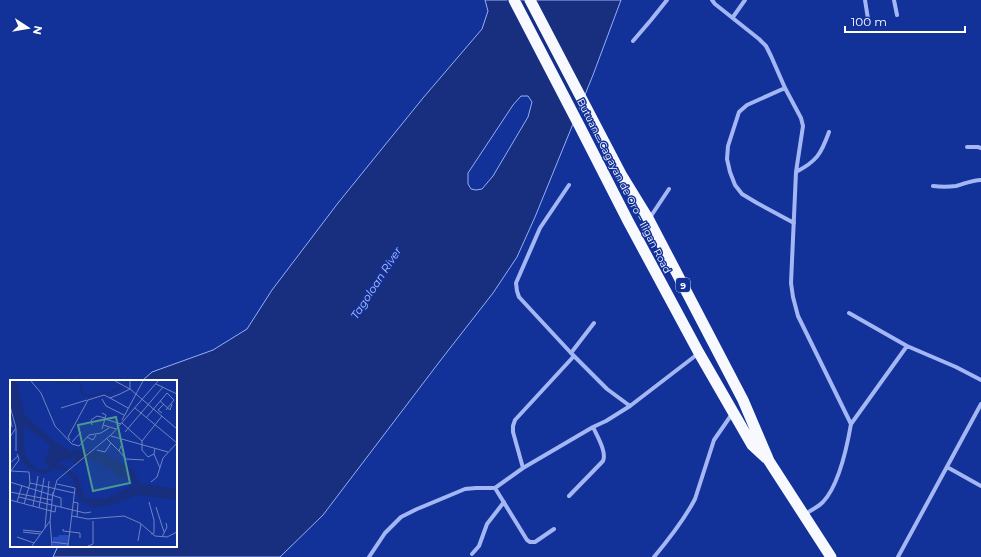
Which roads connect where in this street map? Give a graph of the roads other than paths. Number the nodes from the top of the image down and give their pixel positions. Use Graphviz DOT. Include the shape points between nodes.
graph roads {
  1 [pos="514,0"];
  2 [pos="530,0"];
  3 [pos="667,0"];
  4 [pos="712,0"];
  5 [pos="745,0"];
  6 [pos="865,0"];
  7 [pos="894,0"];
  8 [pos="897,15"];
  9 [pos="733,17"];
  10 [pos="868,19"];
  11 [pos="633,41"];
  12 [pos="785,88"];
  13 [pos="829,132"];
  14 [pos="967,147"];
  15 [pos="981,148"];
  16 [pos="796,172"];
  17 [pos="981,180"];
  18 [pos="569,185"];
  19 [pos="933,186"];
  20 [pos="669,189"];
  21 [pos="649,220"];
  22 [pos="794,222"];
  23 [pos="849,313"];
  24 [pos="594,323"];
  25 [pos="907,346"];
  26 [pos="699,353"];
  27 [pos="573,355"];
  28 [pos="981,380"];
  29 [pos="981,404"];
  30 [pos="630,406"];
  31 [pos="733,412"];
  32 [pos="852,424"];
  33 [pos="593,427"];
  34 [pos="769,461"];
  35 [pos="947,467"];
  36 [pos="523,468"];
  37 [pos="981,486"];
  38 [pos="495,488"];
  39 [pos="568,496"];
  40 [pos="504,502"];
  41 [pos="803,515"];
  42 [pos="554,529"];
  43 [pos="472,554"];
  44 [pos="369,557"];
  45 [pos="654,557"];
  46 [pos="831,557"];
  47 [pos="898,557"];
  1 -- 26 [label="highway, Butuan – Cagayan de Oro – Iligan Road / 9"];
  2 -- 21 [label="highway, Butuan – Cagayan de Oro – Iligan Road / 9" via="622,176"];
  3 -- 11 [label="street"];
  4 -- 9 [label="street"];
  5 -- 9 [label="street"];
  6 -- 10 [label="street"];
  7 -- 8 [label="street"];
  9 -- 12 [label="street" via="766,46"];
  12 -- 16 [label="street" via="803,126"];
  12 -- 22 [label="street" via="747,105 739,112 728,146 727,159 730,172 742,194"];
  13 -- 16 [label="street" via="817,157"];
  14 -- 15 [label="street"];
  16 -- 22 [label="street"];
  17 -- 19 [label="street" via="956,186"];
  18 -- 27 [label="street" via="540,228 516,283 519,297"];
  20 -- 21 [label="street"];
  21 -- 34 [label="highway, Butuan – Cagayan de Oro – Iligan Road / 9" via="743,400"];
  22 -- 32 [label="street" via="791,283 795,306"];
  23 -- 25 [label="street"];
  24 -- 27 [label="street"];
  25 -- 28 [label="street"];
  25 -- 32 [label="street"];
  26 -- 30 [label="street"];
  26 -- 31 [label="highway, Butuan – Cagayan de Oro – Iligan Road / 9"];
  27 -- 30 [label="street" via="607,389"];
  27 -- 36 [label="street" via="515,420 513,432"];
  29 -- 35 [label="street"];
  30 -- 33 [label="street"];
  31 -- 34 [label="highway, Butuan – Cagayan de Oro – Iligan Road / 9" via="752,445"];
  31 -- 45 [label="street" via="714,440 692,505"];
  32 -- 41 [label="street" via="839,474 830,494 819,506"];
  33 -- 36 [label="street"];
  33 -- 39 [label="street" via="605,457"];
  34 -- 41 [label="highway, Butuan – Cagayan de Oro – Iligan Road / 9"];
  35 -- 37 [label="street"];
  35 -- 47 [label="street"];
  36 -- 38 [label="street"];
  38 -- 40 [label="street"];
  38 -- 44 [label="street" via="465,489 417,509 401,518 385,533"];
  40 -- 42 [label="street" via="530,542"];
  40 -- 43 [label="street" via="487,524 479,546"];
  41 -- 46 [label="highway, Butuan – Cagayan de Oro – Iligan Road / 9"];
}
